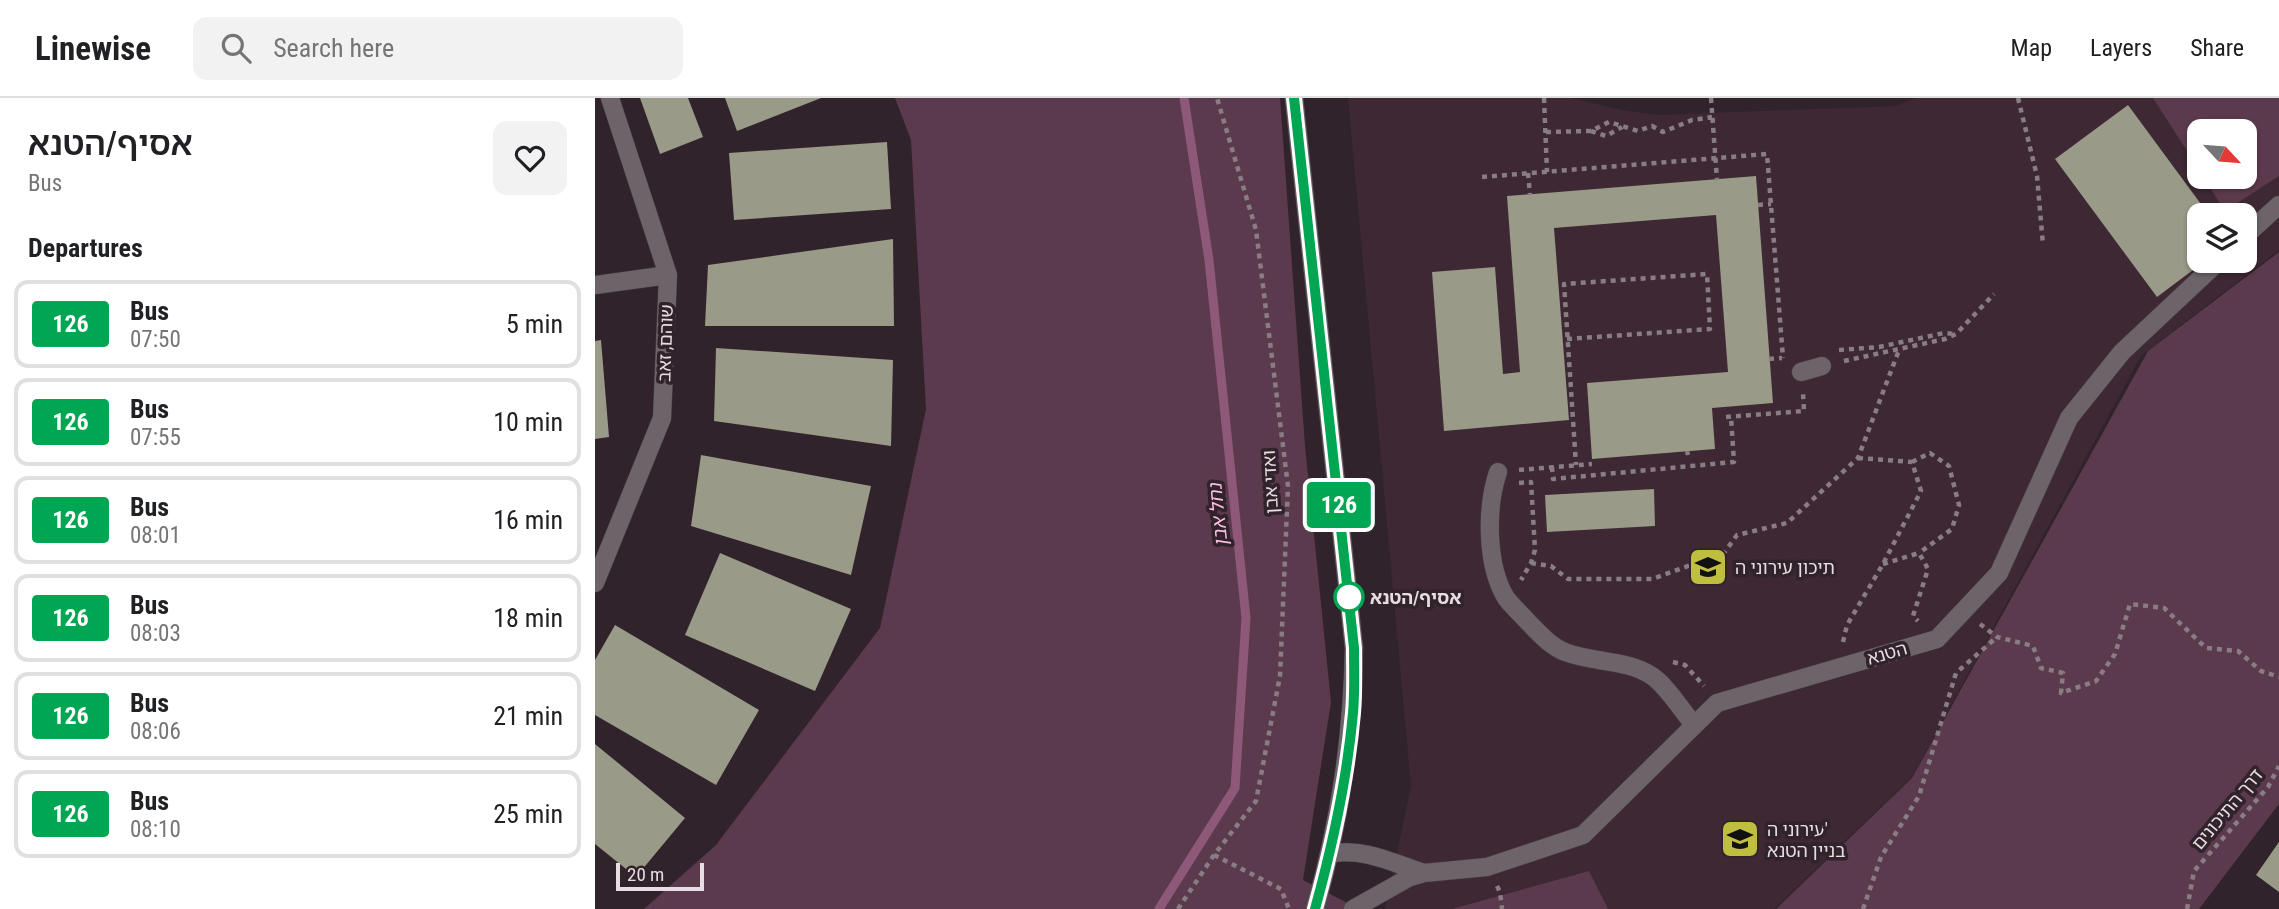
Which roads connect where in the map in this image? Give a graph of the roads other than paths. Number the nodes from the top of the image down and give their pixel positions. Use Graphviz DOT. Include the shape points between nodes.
graph roads {
  1 [pos="610,98"];
  2 [pos="1294,98"];
  3 [pos="2279,205"];
  4 [pos="2257,225"];
  5 [pos="2206,273"];
  6 [pos="668,275"];
  7 [pos="595,285"];
  8 [pos="1826,358"];
  9 [pos="1801,372"];
  10 [pos="1497,472"];
  11 [pos="595,583"];
  12 [pos="1694,725"];
  13 [pos="1336,827"];
  14 [pos="1330,854"];
  15 [pos="1373,855"];
  16 [pos="1424,873"];
  17 [pos="1383,891"];
  18 [pos="1318,907"];
  19 [pos="1353,909"];
  1 -- 6 [label="street, שוהם, זאב"];
  2 -- 13 [label="street" via="1354,648 1353,711"];
  3 -- 4 [label="street"];
  5 -- 12 [label="street, הטנא" via="2122,352 2069,418 1999,573 1937,639 1717,703"];
  6 -- 7 [label="street"];
  6 -- 11 [label="street, שוהם, זאב" via="662,418"];
  8 -- 9 [label="street"];
  10 -- 12 [label="street" via="1490,533 1496,573 1506,598 1561,651 1630,666 1654,677"];
  12 -- 16 [label="street, הטנא" via="1583,835 1487,867"];
  13 -- 14 [label="street"];
  13 -- 15 [label="street"];
  14 -- 15 [label="street, הטנא" via="1347,850"];
  14 -- 18 [label="street"];
  15 -- 16 [label="street, הטנא"];
  15 -- 17 [label="street" via="1386,880"];
  16 -- 17 [label="street, הטנא"];
  17 -- 19 [label="street, הטנא"];
}
